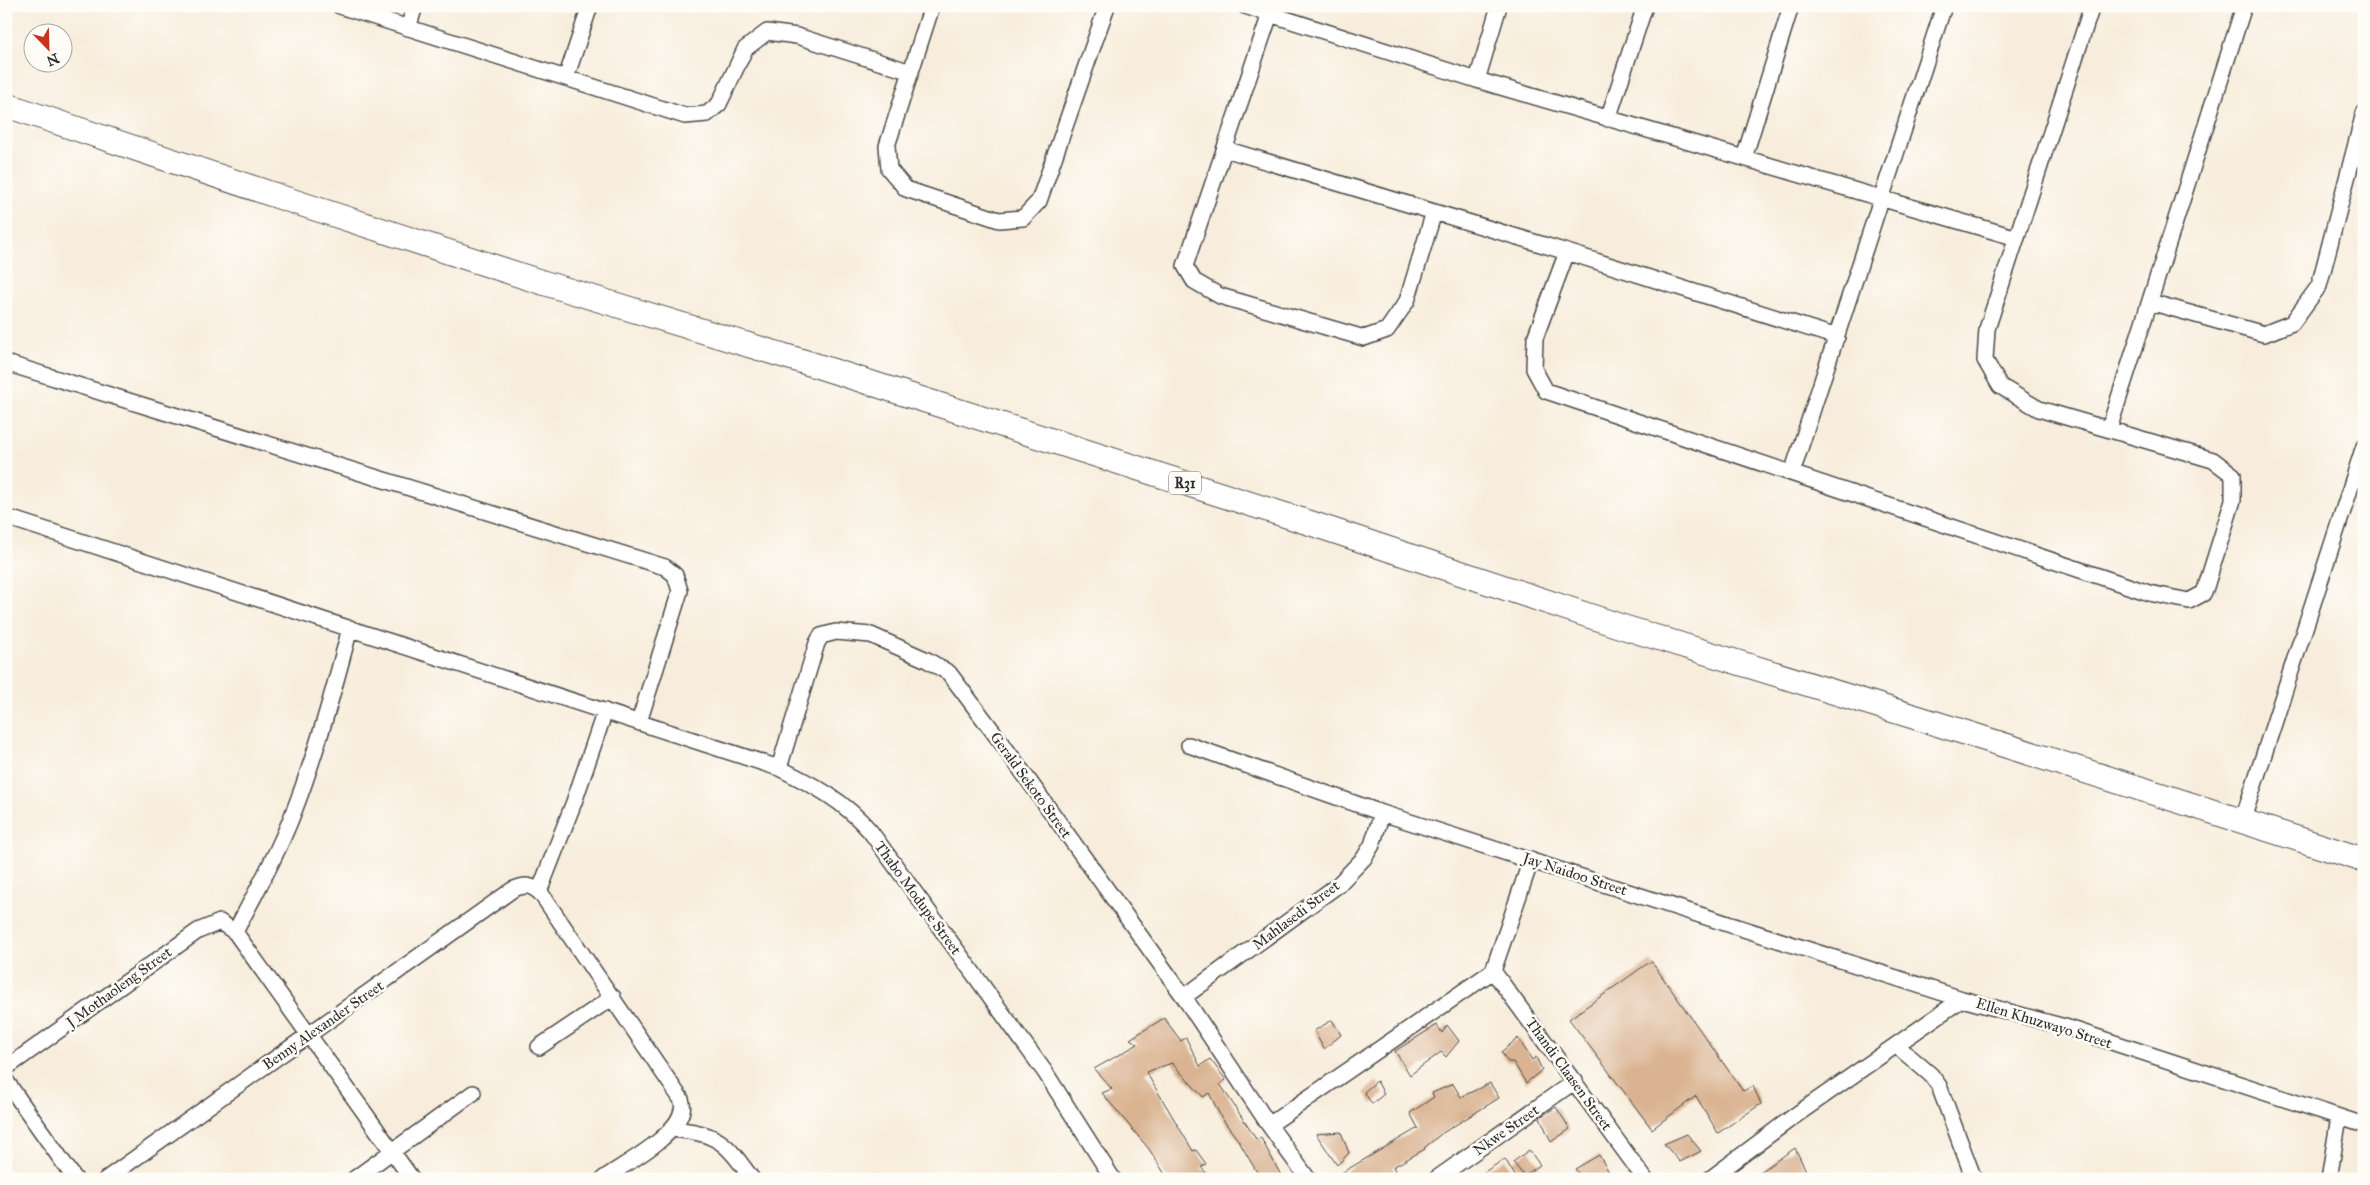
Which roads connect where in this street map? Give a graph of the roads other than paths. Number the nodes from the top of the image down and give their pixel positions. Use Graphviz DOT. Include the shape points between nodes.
graph roads {
  1 [pos="340,6"];
  2 [pos="415,6"];
  3 [pos="590,6"];
  4 [pos="932,6"];
  5 [pos="1107,6"];
  6 [pos="1245,6"];
  7 [pos="1499,6"];
  8 [pos="1645,6"];
  9 [pos="1791,6"];
  10 [pos="1944,6"];
  11 [pos="2092,6"];
  12 [pos="2244,6"];
  13 [pos="1270,14"];
  14 [pos="408,28"];
  15 [pos="911,72"];
  16 [pos="566,78"];
  17 [pos="1476,80"];
  18 [pos="6,105"];
  19 [pos="2364,113"];
  20 [pos="1608,119"];
  21 [pos="1226,149"];
  22 [pos="1744,158"];
  23 [pos="1882,199"];
  24 [pos="1434,212"];
  25 [pos="2017,238"];
  26 [pos="1567,252"];
  27 [pos="2150,302"];
  28 [pos="1837,337"];
  29 [pos="6,363"];
  30 [pos="2109,429"];
  31 [pos="2364,446"];
  32 [pos="1792,473"];
  33 [pos="6,517"];
  34 [pos="350,628"];
  35 [pos="606,711"];
  36 [pos="639,722"];
  37 [pos="1190,745"];
  38 [pos="779,768"];
  39 [pos="1382,813"];
  40 [pos="2242,822"];
  41 [pos="1531,860"];
  42 [pos="2364,860"];
  43 [pos="540,893"];
  44 [pos="235,932"];
  45 [pos="1492,971"];
  46 [pos="613,997"];
  47 [pos="1184,997"];
  48 [pos="1962,999"];
  49 [pos="308,1035"];
  50 [pos="1896,1046"];
  51 [pos="539,1047"];
  52 [pos="6,1068"];
  53 [pos="6,1081"];
  54 [pos="1575,1081"];
  55 [pos="474,1093"];
  56 [pos="2339,1117"];
  57 [pos="1269,1124"];
  58 [pos="2364,1125"];
  59 [pos="672,1129"];
  60 [pos="393,1151"];
  61 [pos="75,1179"];
  62 [pos="106,1179"];
  63 [pos="354,1179"];
  64 [pos="412,1179"];
  65 [pos="603,1179"];
  66 [pos="752,1179"];
  67 [pos="1113,1179"];
  68 [pos="1308,1179"];
  69 [pos="1436,1179"];
  70 [pos="1645,1179"];
  71 [pos="1710,1179"];
  72 [pos="1974,1179"];
  73 [pos="2329,1179"];
  1 -- 14 [label="street"];
  2 -- 14 [label="street"];
  3 -- 16 [label="street"];
  4 -- 15 [label="street"];
  5 -- 15 [label="street" via="1039,201 1023,218 999,220 906,189 889,169 887,146"];
  6 -- 13 [label="street"];
  7 -- 17 [label="street"];
  8 -- 20 [label="street"];
  9 -- 22 [label="street"];
  10 -- 23 [label="street"];
  11 -- 25 [label="street"];
  12 -- 27 [label="street"];
  13 -- 17 [label="street"];
  13 -- 21 [label="street"];
  14 -- 16 [label="street"];
  15 -- 16 [label="street" via="797,36 767,32 745,50 719,104 707,114 685,116"];
  17 -- 20 [label="street"];
  18 -- 40 [label="main road, R31" via="531,279 855,378 1623,627"];
  19 -- 27 [label="street" via="2319,286 2292,323 2264,334"];
  20 -- 22 [label="street"];
  21 -- 24 [label="street"];
  21 -- 24 [label="street" via="1185,266 1194,281 1220,296 1364,338 1387,330 1406,301"];
  22 -- 23 [label="street"];
  23 -- 25 [label="street"];
  23 -- 28 [label="street"];
  24 -- 26 [label="street"];
  25 -- 30 [label="street" via="1987,329 1985,360 2000,386 2039,408"];
  26 -- 28 [label="street"];
  26 -- 32 [label="street" via="1535,338 1534,370 1546,391"];
  27 -- 30 [label="street"];
  28 -- 32 [label="street"];
  29 -- 36 [label="street" via="665,567 675,575 680,591"];
  30 -- 32 [label="street" via="2213,460 2233,475 2233,500 2204,593 2189,602 2149,593"];
  31 -- 40 [label="street"];
  33 -- 34 [label="street, Thabo Modupe Street"];
  34 -- 35 [label="street, Thabo Modupe Street"];
  34 -- 44 [label="street" via="325,723 294,812"];
  35 -- 36 [label="street, Thabo Modupe Street"];
  35 -- 43 [label="street"];
  36 -- 38 [label="street, Thabo Modupe Street"];
  37 -- 39 [label="street, Jay Naidoo Street"];
  38 -- 47 [label="street, Gerald Sekoto Street" via="821,636 836,632 871,636 927,660 949,673 961,688"];
  38 -- 67 [label="street, Thabo Modupe Street" via="827,792 870,831 1045,1072"];
  39 -- 41 [label="street, Jay Naidoo Street"];
  39 -- 47 [label="street, Mahlasedi Street" via="1372,845 1338,885"];
  40 -- 42 [label="main road, R31"];
  41 -- 45 [label="street"];
  41 -- 48 [label="street, Jay Naidoo Street"];
  43 -- 46 [label="street"];
  43 -- 49 [label="street, Benny Alexander Street" via="530,885 512,890"];
  44 -- 49 [label="street"];
  44 -- 52 [label="street, J Mothaoleng Street" via="220,922 198,931"];
  45 -- 54 [label="street, Thandi Claasen Street"];
  45 -- 57 [label="street"];
  46 -- 51 [label="street"];
  46 -- 59 [label="street" via="681,1099 683,1110"];
  47 -- 57 [label="street, Gerald Sekoto Street"];
  48 -- 50 [label="street, Ellen Khuzwayo Street"];
  48 -- 56 [label="street, Ellen Khuzwayo Street" via="2072,1029"];
  49 -- 60 [label="street"];
  49 -- 62 [label="street, Benny Alexander Street"];
  50 -- 71 [label="street, Ellen Khuzwayo Street"];
  50 -- 72 [label="street" via="1931,1075 1939,1086"];
  53 -- 61 [label="street"];
  54 -- 69 [label="street, Nkwe Street"];
  54 -- 70 [label="street, Thandi Claasen Street"];
  55 -- 60 [label="street"];
  56 -- 58 [label="street, Ellen Khuzwayo Street"];
  56 -- 73 [label="street"];
  57 -- 68 [label="street, Gerald Sekoto Street"];
  59 -- 65 [label="street"];
  59 -- 66 [label="street" via="712,1136 735,1156"];
  60 -- 63 [label="street"];
  60 -- 64 [label="street"];
}
